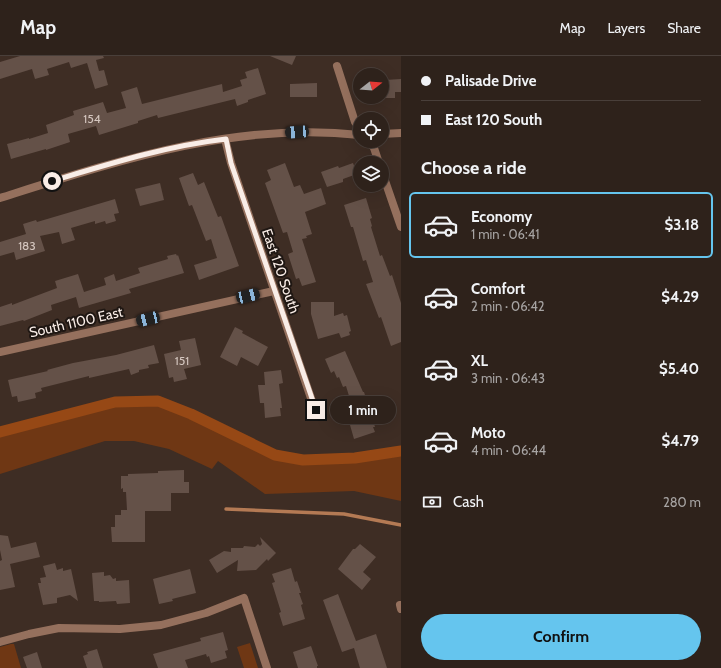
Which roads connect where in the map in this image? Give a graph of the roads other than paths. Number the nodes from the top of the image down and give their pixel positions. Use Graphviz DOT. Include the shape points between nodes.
graph roads {
  1 [pos="337,66"];
  2 [pos="353,116"];
  3 [pos="401,133"];
  4 [pos="353,134"];
  5 [pos="389,134"];
  6 [pos="226,139"];
  7 [pos="389,192"];
  8 [pos="0,198"];
  9 [pos="401,227"];
  10 [pos="274,291"];
  11 [pos="0,352"];
  12 [pos="316,410"];
  13 [pos="0,642"];
  14 [pos="267,668"];
  1 -- 2 [label="street"];
  3 -- 5 [label="street"];
  4 -- 6 [label="street" via="302,132"];
  6 -- 8 [label="street" via="136,156"];
  6 -- 10 [label="street, East 120 South" via="231,163"];
  7 -- 9 [label="street"];
  10 -- 11 [label="street, South 1100 East"];
  10 -- 12 [label="street, East 120 South"];
  13 -- 14 [label="street" via="59,628 120,629 161,625 206,613 244,598"];
}
